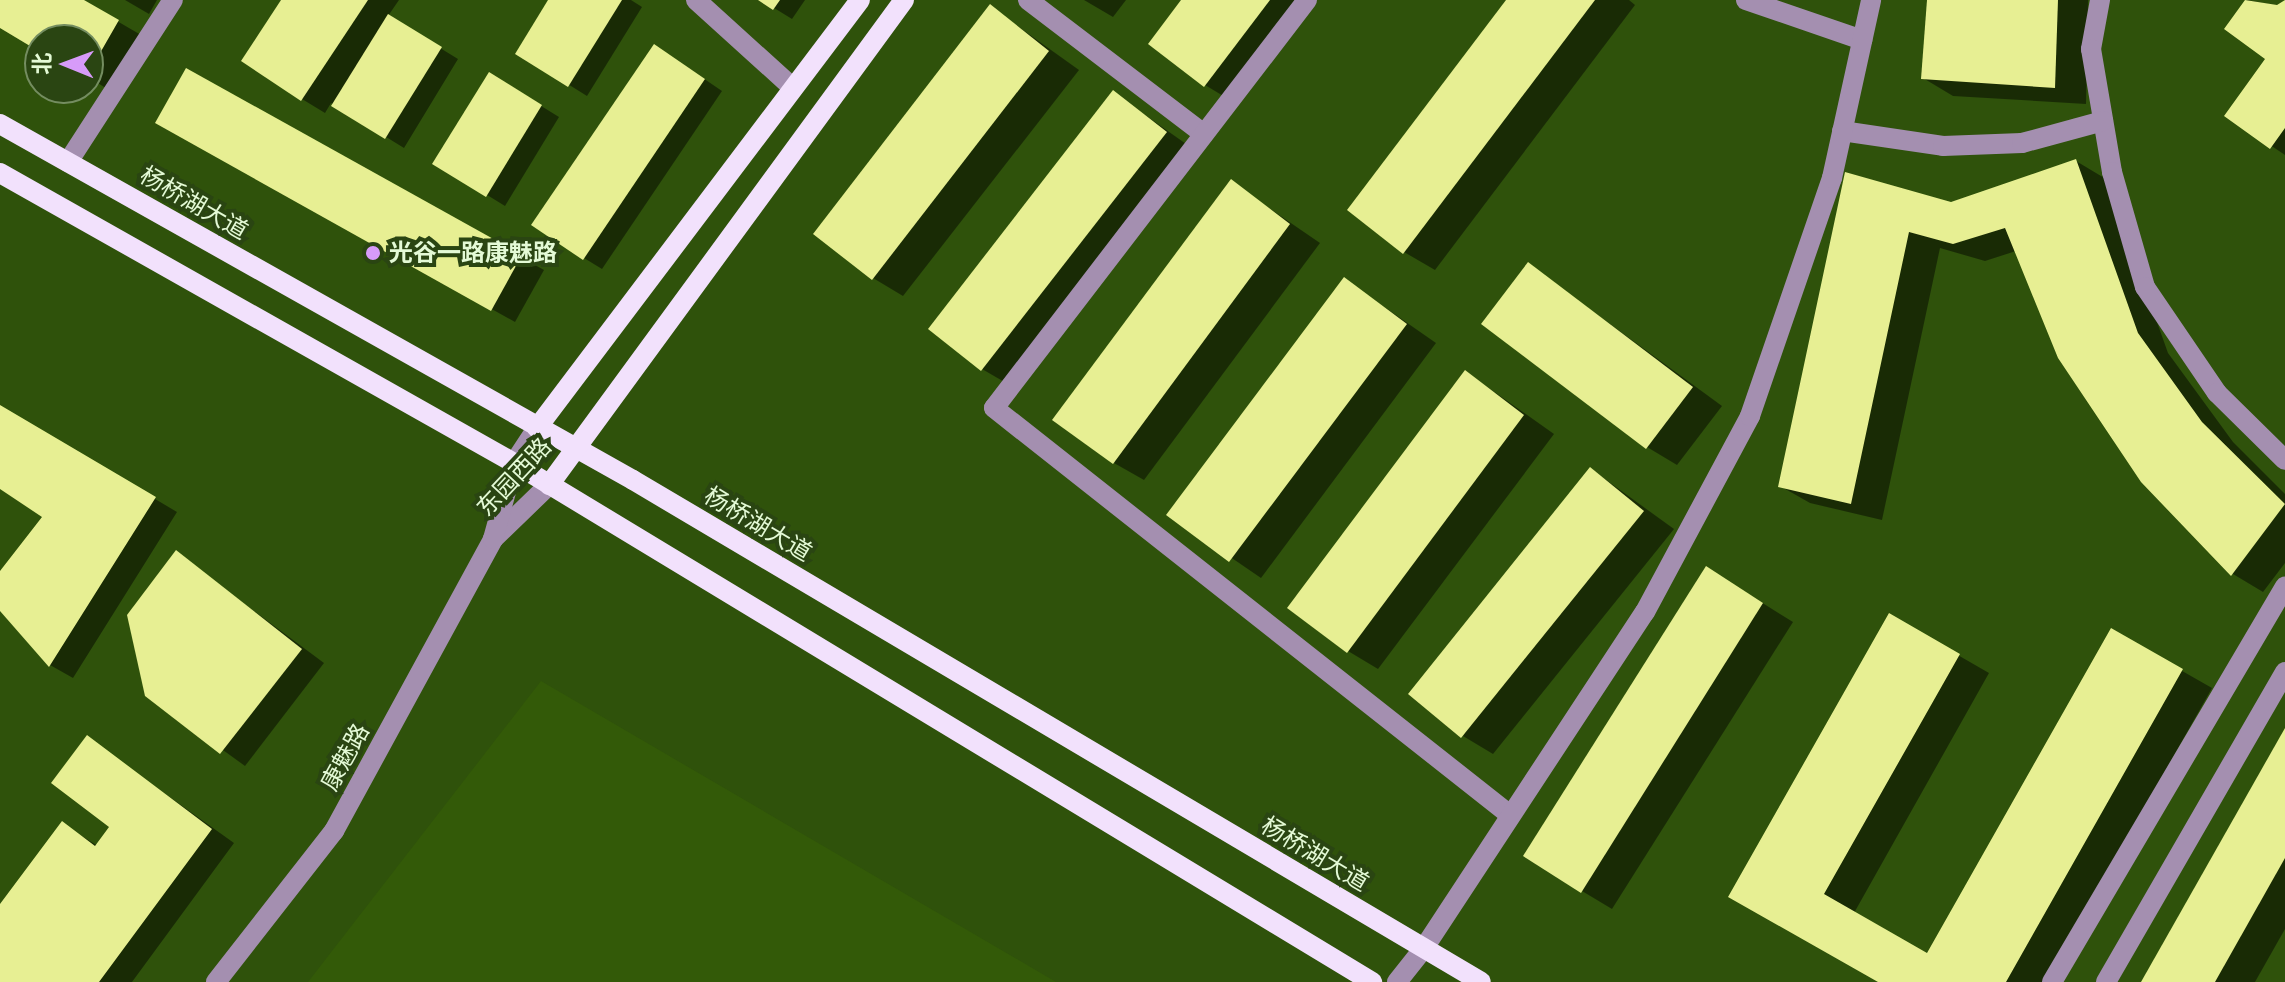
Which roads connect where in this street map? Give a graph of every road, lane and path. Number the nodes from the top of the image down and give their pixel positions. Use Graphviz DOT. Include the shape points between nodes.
graph roads {
  1 [pos="173,0"];
  2 [pos="696,0"];
  3 [pos="860,0"];
  4 [pos="904,0"];
  5 [pos="1028,0"];
  6 [pos="1307,0"];
  7 [pos="1746,0"];
  8 [pos="1871,0"];
  9 [pos="2100,0"];
  10 [pos="1862,40"];
  11 [pos="793,88"];
  12 [pos="2103,121"];
  13 [pos="0,124"];
  14 [pos="1842,131"];
  15 [pos="1204,134"];
  16 [pos="68,162"];
  17 [pos="0,173"];
  18 [pos="537,428"];
  19 [pos="575,450"];
  20 [pos="2285,460"];
  21 [pos="514,463"];
  22 [pos="549,485"];
  23 [pos="493,539"];
  24 [pos="2285,586"];
  25 [pos="2285,672"];
  26 [pos="1510,815"];
  27 [pos="1424,948"];
  28 [pos="216,982"];
  29 [pos="1372,982"];
  30 [pos="1397,982"];
  31 [pos="1481,982"];
  32 [pos="2052,982"];
  33 [pos="2106,982"];
  1 -- 16 [label="street"];
  2 -- 11 [label="street"];
  3 -- 11 [label="main road, 东园西路"];
  4 -- 19 [label="main road, 东园西路"];
  5 -- 15 [label="street"];
  6 -- 15 [label="street"];
  7 -- 10 [label="street"];
  8 -- 10 [label="street"];
  9 -- 12 [label="street" via="2091,49"];
  10 -- 14 [label="street"];
  11 -- 18 [label="main road, 东园西路"];
  12 -- 14 [label="street" via="2022,143 1943,146"];
  12 -- 20 [label="street" via="2145,287 2217,393"];
  13 -- 16 [label="main road, 杨桥湖大道"];
  14 -- 26 [label="street" via="1832,178 1750,416 1645,612"];
  15 -- 26 [label="street" via="994,408"];
  16 -- 18 [label="main road, 杨桥湖大道"];
  17 -- 21 [label="main road"];
  18 -- 19 [label="main road, 杨桥湖大道"];
  18 -- 21 [label="street, 东园西路"];
  19 -- 22 [label="main road, 东园西路"];
  19 -- 27 [label="main road, 杨桥湖大道"];
  21 -- 22 [label="main road"];
  21 -- 23 [label="street, 东园西路"];
  22 -- 23 [label="street, 东园西路"];
  22 -- 29 [label="main road"];
  23 -- 28 [label="street, 康魅路" via="334,831"];
  24 -- 32 [label="street"];
  25 -- 33 [label="street"];
  26 -- 27 [label="street"];
  27 -- 30 [label="street"];
  27 -- 31 [label="main road, 杨桥湖大道"];
}
